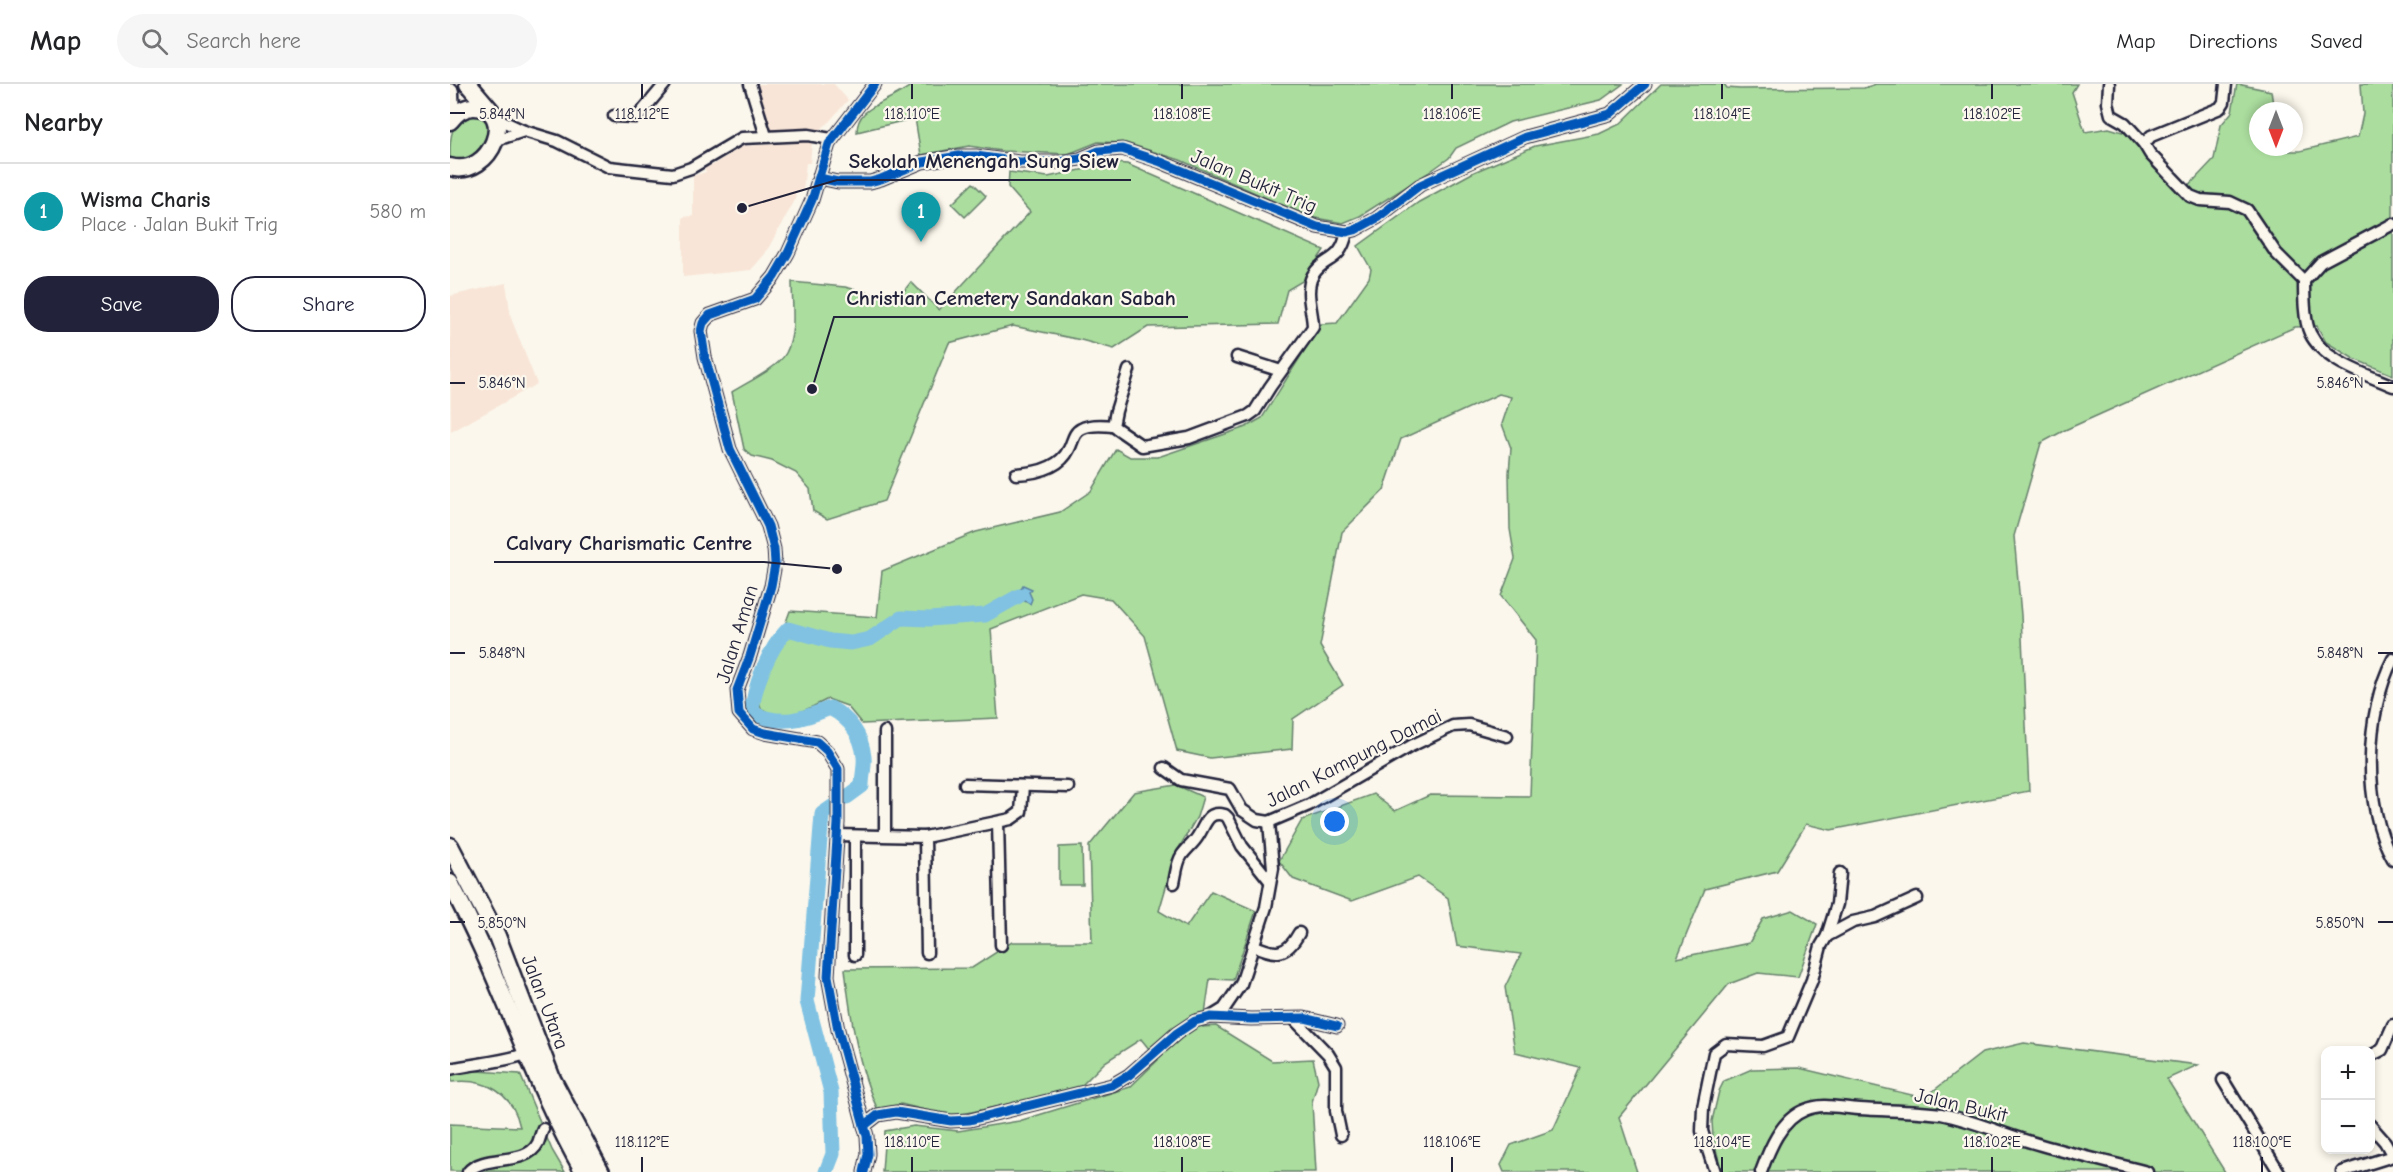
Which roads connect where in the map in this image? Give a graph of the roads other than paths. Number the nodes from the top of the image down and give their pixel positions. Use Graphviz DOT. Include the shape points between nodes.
graph roads {
  1 [pos="468,84"];
  2 [pos="665,84"];
  3 [pos="750,84"];
  4 [pos="875,84"];
  5 [pos="1645,84"];
  6 [pos="2109,84"];
  7 [pos="2226,84"];
  8 [pos="450,92"];
  9 [pos="614,116"];
  10 [pos="494,117"];
  11 [pos="451,120"];
  12 [pos="524,131"];
  13 [pos="766,135"];
  14 [pos="831,139"];
  15 [pos="494,141"];
  16 [pos="2144,144"];
  17 [pos="454,169"];
  18 [pos="819,178"];
  19 [pos="2393,224"];
  20 [pos="1347,232"];
  21 [pos="2304,281"];
  22 [pos="1237,357"];
  23 [pos="1129,370"];
  24 [pos="1281,371"];
  25 [pos="2393,386"];
  26 [pos="1113,426"];
  27 [pos="1016,474"];
  28 [pos="2393,659"];
  29 [pos="885,732"];
  30 [pos="1507,736"];
  31 [pos="1164,768"];
  32 [pos="965,784"];
  33 [pos="1023,786"];
  34 [pos="1068,787"];
  35 [pos="998,822"];
  36 [pos="1269,822"];
  37 [pos="837,836"];
  38 [pos="855,836"];
  39 [pos="885,836"];
  40 [pos="925,837"];
  41 [pos="450,846"];
  42 [pos="2393,859"];
  43 [pos="1840,873"];
  44 [pos="1270,881"];
  45 [pos="450,883"];
  46 [pos="1174,883"];
  47 [pos="1917,898"];
  48 [pos="1299,933"];
  49 [pos="1827,936"];
  50 [pos="1001,945"];
  51 [pos="1253,945"];
  52 [pos="927,953"];
  53 [pos="855,955"];
  54 [pos="1211,1017"];
  55 [pos="1294,1020"];
  56 [pos="2393,1025"];
  57 [pos="1337,1026"];
  58 [pos="528,1053"];
  59 [pos="2375,1054"];
  60 [pos="450,1069"];
  61 [pos="2223,1080"];
  62 [pos="864,1126"];
  63 [pos="543,1129"];
  64 [pos="2375,1129"];
  65 [pos="1341,1135"];
  66 [pos="2389,1139"];
  67 [pos="2393,1156"];
  68 [pos="468,1172"];
  69 [pos="584,1172"];
  70 [pos="601,1172"];
  71 [pos="864,1172"];
  72 [pos="1715,1172"];
  73 [pos="1761,1172"];
  74 [pos="2148,1172"];
  75 [pos="2279,1172"];
  76 [pos="2342,1172"];
  1 -- 10 [label="highway"];
  2 -- 9 [label="street" via="640,114"];
  3 -- 13 [label="street"];
  4 -- 14 [label="street"];
  5 -- 20 [label="street" via="1610,114 1525,137 1420,185 1377,218"];
  6 -- 16 [label="street" via="2111,115 2125,123"];
  7 -- 16 [label="street" via="2220,108 2151,136"];
  8 -- 11 [label="highway"];
  10 -- 11 [label="highway" via="476,106 462,110"];
  10 -- 12 [label="street"];
  10 -- 15 [label="highway"];
  12 -- 13 [label="street" via="557,141 609,168 673,174 691,168 736,141"];
  12 -- 15 [label="street"];
  13 -- 14 [label="street" via="818,135"];
  14 -- 18 [label="street, Jalan Aman"];
  15 -- 17 [label="highway" via="480,161"];
  16 -- 21 [label="street" via="2190,196 2230,202 2247,210 2276,253"];
  18 -- 20 [label="street, Jalan Bukit Trig" via="870,182 922,162 959,156 1059,162 1122,149 1317,227"];
  18 -- 37 [label="street, Jalan Aman" via="788,253 764,291 755,299 710,315 701,331 730,449 768,526 774,549 771,586 737,690 739,713 753,729 818,742 827,751 838,769"];
  19 -- 21 [label="street" via="2321,262"];
  20 -- 24 [label="street" via="1336,257 1313,275 1312,327"];
  21 -- 25 [label="street" via="2309,332 2319,347 2339,362"];
  22 -- 24 [label="street"];
  23 -- 26 [label="street"];
  24 -- 26 [label="street" via="1255,411 1189,438 1142,446"];
  26 -- 27 [label="street" via="1080,429 1068,451 1055,464 1033,473"];
  28 -- 42 [label="street" via="2383,678 2370,771 2377,823"];
  29 -- 39 [label="street"];
  30 -- 36 [label="street, Jalan Kampung Damai" via="1469,725 1453,726 1309,805"];
  31 -- 36 [label="street, Jalan Kampung Damai" via="1181,780 1230,789 1242,810 1257,820"];
  32 -- 33 [label="street"];
  33 -- 34 [label="street"];
  33 -- 35 [label="street" via="1021,812 1016,818"];
  35 -- 40 [label="street"];
  35 -- 50 [label="street"];
  36 -- 44 [label="street" via="1273,868"];
  37 -- 38 [label="street"];
  37 -- 62 [label="street, Jalan Aman" via="828,976"];
  38 -- 39 [label="street"];
  38 -- 53 [label="street"];
  39 -- 40 [label="street"];
  40 -- 52 [label="street"];
  41 -- 70 [label="highway, Jalan Utara" via="497,936 552,1079"];
  43 -- 49 [label="street" via="1837,904"];
  44 -- 46 [label="street" via="1242,846 1225,815 1217,813 1204,822 1200,834 1181,856"];
  44 -- 51 [label="street"];
  45 -- 58 [label="highway, Jalan Utara" via="491,965"];
  47 -- 49 [label="street"];
  48 -- 51 [label="street" via="1292,945 1281,952 1268,952"];
  49 -- 72 [label="street" via="1788,1037 1763,1046 1726,1044 1714,1053 1702,1131"];
  51 -- 54 [label="street" via="1241,984 1224,1009"];
  54 -- 55 [label="street"];
  54 -- 62 [label="street" via="1195,1021 1129,1075 1103,1088 970,1120 951,1121 896,1112 878,1115"];
  55 -- 57 [label="street" via="1304,1018"];
  55 -- 65 [label="street" via="1336,1067 1336,1111"];
  56 -- 59 [label="street" via="2382,1050"];
  58 -- 60 [label="street" via="508,1061"];
  58 -- 69 [label="highway, Jalan Utara" via="540,1088"];
  61 -- 75 [label="street"];
  62 -- 71 [label="street, Jalan Aman" via="868,1154"];
  63 -- 68 [label="street" via="537,1144 522,1155 482,1163"];
  64 -- 66 [label="street"];
  66 -- 67 [label="street"];
  67 -- 76 [label="street"];
  73 -- 74 [label="street, Jalan Bukit" via="1776,1138 1793,1117 1803,1110 1829,1105 1898,1109 1956,1118"];
}
